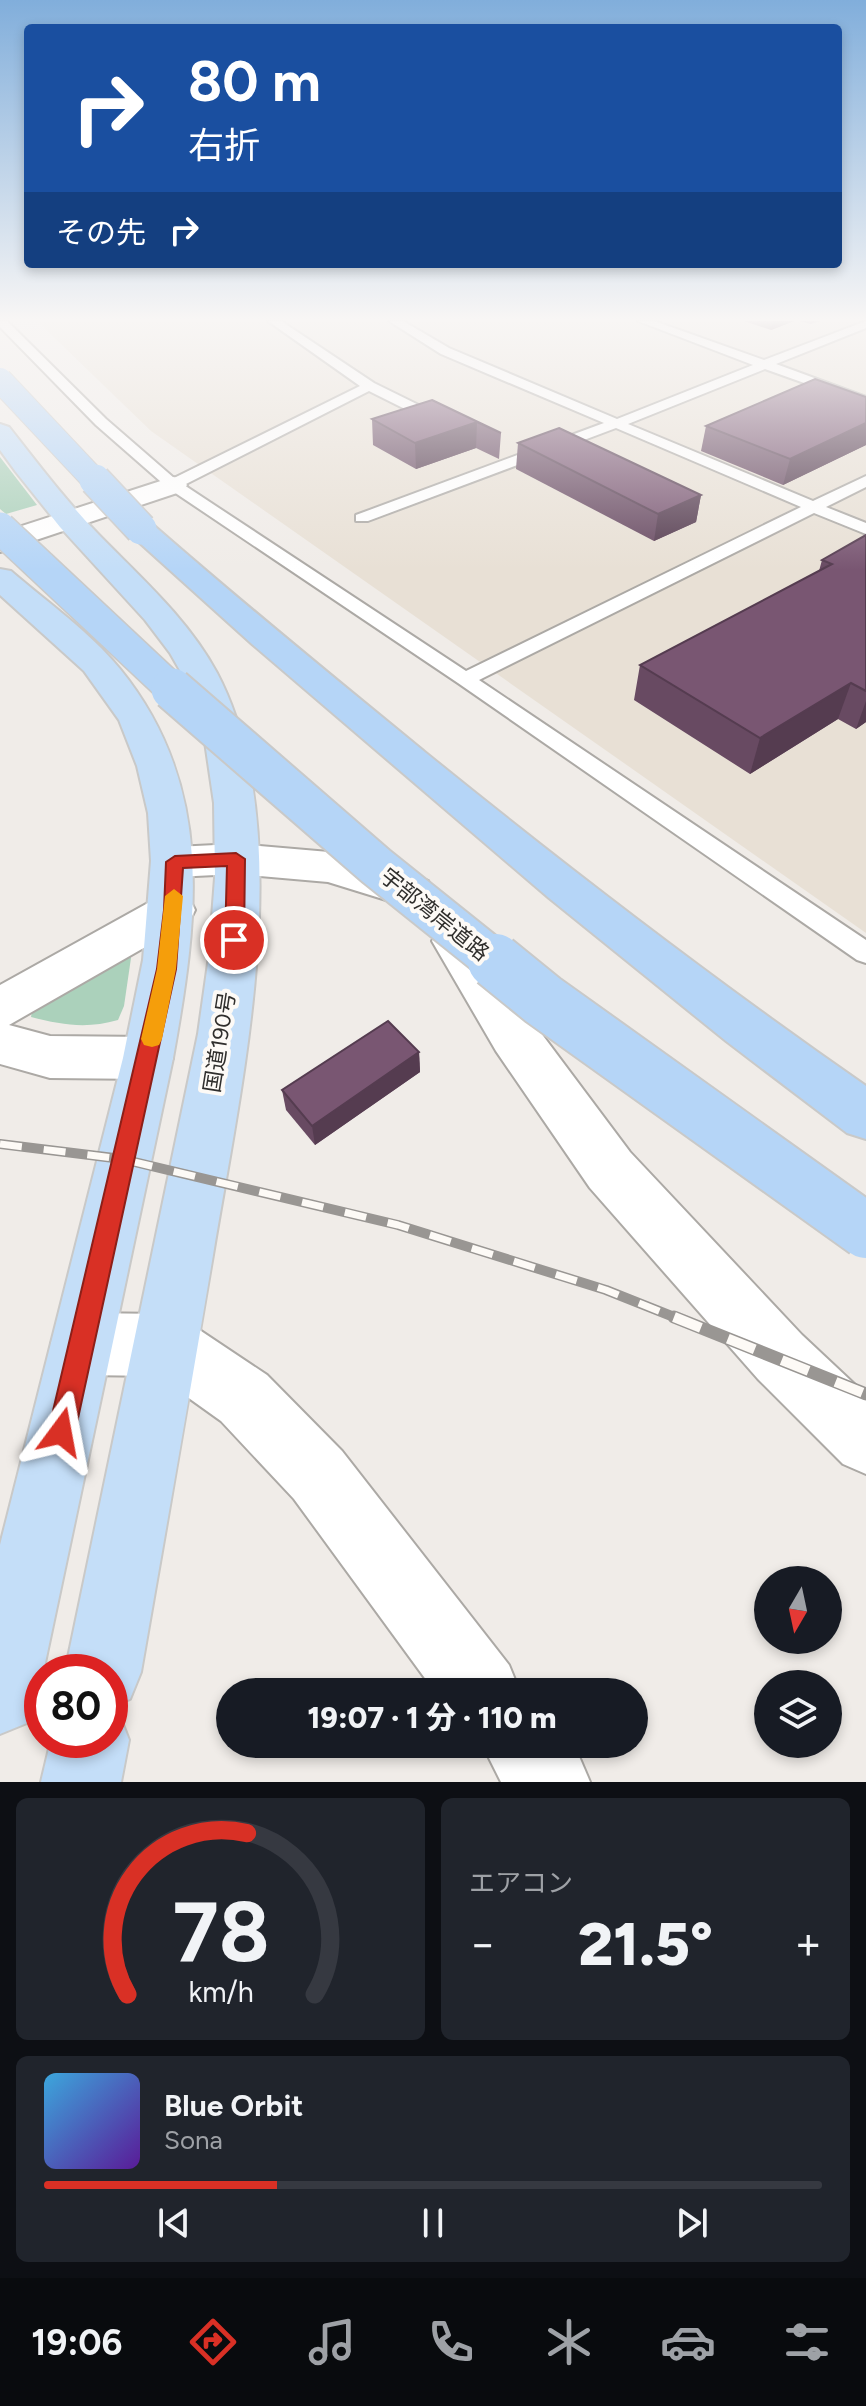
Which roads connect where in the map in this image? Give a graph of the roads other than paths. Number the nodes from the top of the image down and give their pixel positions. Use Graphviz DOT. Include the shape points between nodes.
graph roads {
  1 [pos="23,404"];
  2 [pos="83,404"];
  3 [pos="333,404"];
  4 [pos="406,404"];
  5 [pos="569,404"];
  6 [pos="663,404"];
  7 [pos="615,424"];
  8 [pos="451,426"];
  9 [pos="0,432"];
  10 [pos="866,481"];
  11 [pos="173,485"];
  12 [pos="813,507"];
  13 [pos="362,518"];
  14 [pos="70,520"];
  15 [pos="0,528"];
  16 [pos="866,529"];
  17 [pos="11,561"];
  18 [pos="465,679"];
  19 [pos="236,859"];
  20 [pos="174,886"];
  21 [pos="866,953"];
  22 [pos="0,1008"];
  23 [pos="0,1043"];
  24 [pos="148,1058"];
  25 [pos="866,1116"];
  26 [pos="866,1231"];
  27 [pos="82,1344"];
  28 [pos="167,1345"];
  29 [pos="866,1441"];
  30 [pos="107,1654"];
  31 [pos="471,1678"];
  32 [pos="0,1696"];
  33 [pos="86,1758"];
  34 [pos="532,1758"];
  35 [pos="81,1782"];
  36 [pos="550,1782"];
  1 -- 25 [label="highway, bridge" via="202,585 540,869"];
  2 -- 11 [label="lane"];
  3 -- 11 [label="lane"];
  4 -- 8 [label="lane"];
  5 -- 7 [label="lane"];
  6 -- 7 [label="lane"];
  7 -- 12 [label="lane"];
  7 -- 13 [label="lane" via="513,456"];
  9 -- 14 [label="highway, 国道190号"];
  10 -- 12 [label="lane"];
  11 -- 14 [label="street"];
  11 -- 18 [label="lane"];
  12 -- 16 [label="lane"];
  12 -- 18 [label="lane"];
  14 -- 17 [label="street"];
  14 -- 19 [label="highway, 国道190号" via="177,636 200,674 228,762"];
  15 -- 17 [label="highway, 宇部湾岸道路, bridge"];
  17 -- 20 [label="highway" via="133,714 156,766 169,814"];
  17 -- 26 [label="highway, 宇部湾岸道路, bridge" via="167,685 467,940 638,1070"];
  18 -- 21 [label="lane"];
  19 -- 20 [label="street"];
  19 -- 28 [label="highway, 国道190号" via="234,940 219,1048"];
  19 -- 29 [label="street" via="329,867 412,892 465,953 514,1036 610,1170 780,1357"];
  20 -- 22 [label="street"];
  20 -- 24 [label="highway" via="166,969"];
  23 -- 24 [label="street" via="50,1057"];
  24 -- 27 [label="highway"];
  27 -- 28 [label="street"];
  27 -- 32 [label="highway"];
  28 -- 30 [label="highway, 国道190号"];
  28 -- 31 [label="street" via="244,1398 318,1475"];
  33 -- 35 [label="highway"];
  34 -- 36 [label="street"];
}
